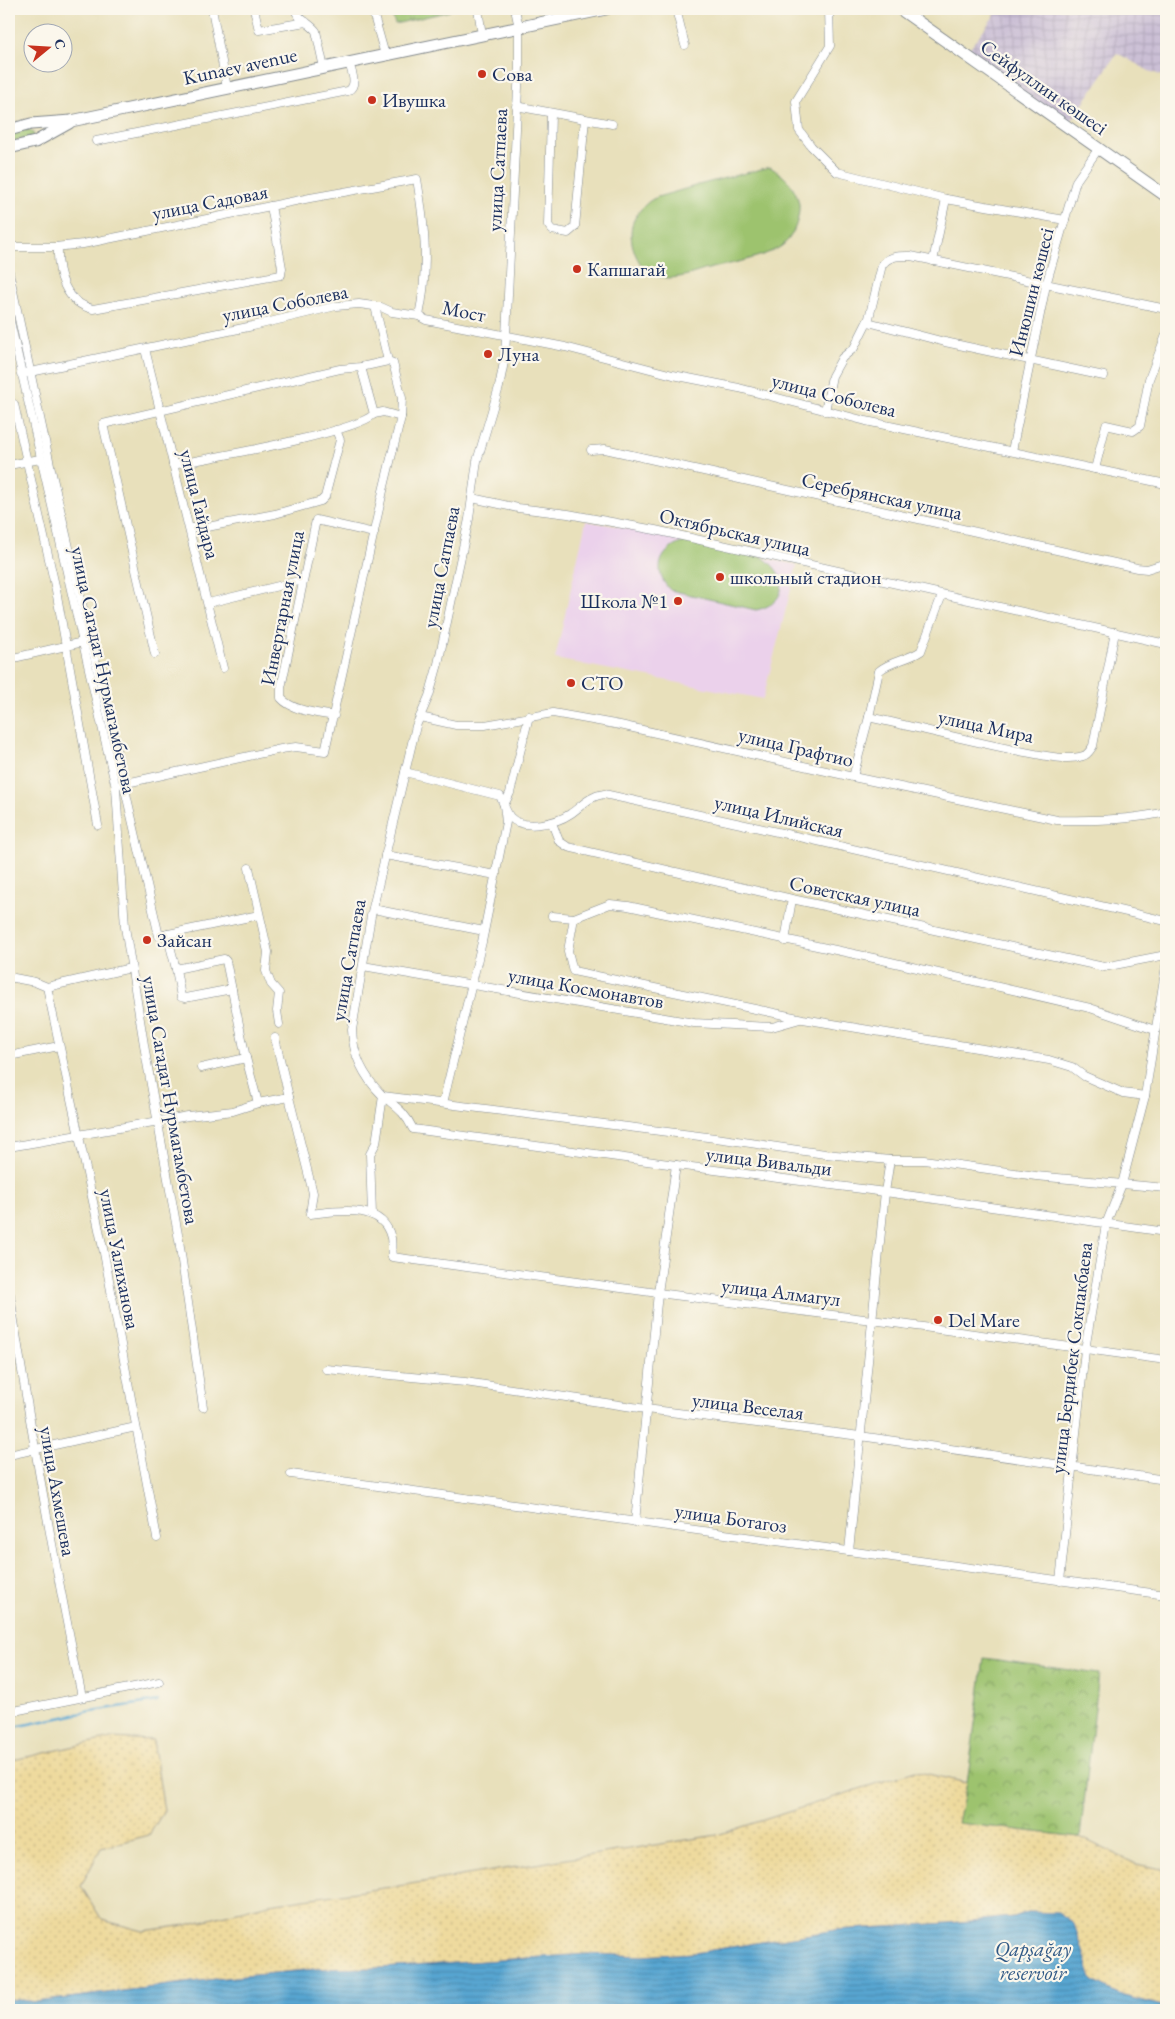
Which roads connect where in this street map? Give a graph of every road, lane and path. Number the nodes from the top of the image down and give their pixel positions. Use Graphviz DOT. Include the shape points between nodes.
graph roads {
  1 [pos="212,9"];
  2 [pos="254,9"];
  3 [pos="295,9"];
  4 [pos="372,9"];
  5 [pos="478,9"];
  6 [pos="515,9"];
  7 [pos="606,9"];
  8 [pos="676,9"];
  9 [pos="829,9"];
  10 [pos="900,9"];
  11 [pos="306,22"];
  12 [pos="519,28"];
  13 [pos="482,36"];
  14 [pos="685,45"];
  15 [pos="385,56"];
  16 [pos="349,63"];
  17 [pos="324,68"];
  18 [pos="227,88"];
  19 [pos="516,106"];
  20 [pos="551,114"];
  21 [pos="585,119"];
  22 [pos="72,121"];
  23 [pos="31,124"];
  24 [pos="612,124"];
  25 [pos="9,130"];
  26 [pos="96,141"];
  27 [pos="35,142"];
  28 [pos="9,148"];
  29 [pos="1098,148"];
  30 [pos="1166,196"];
  31 [pos="946,199"];
  32 [pos="271,206"];
  33 [pos="1065,220"];
  34 [pos="9,247"];
  35 [pos="58,247"];
  36 [pos="934,261"];
  37 [pos="9,272"];
  38 [pos="1046,285"];
  39 [pos="375,306"];
  40 [pos="1166,309"];
  41 [pos="9,318"];
  42 [pos="422,318"];
  43 [pos="868,322"];
  44 [pos="496,334"];
  45 [pos="1166,335"];
  46 [pos="506,336"];
  47 [pos="145,349"];
  48 [pos="1031,359"];
  49 [pos="388,361"];
  50 [pos="360,367"];
  51 [pos="30,372"];
  52 [pos="21,374"];
  53 [pos="1104,376"];
  54 [pos="9,405"];
  55 [pos="160,410"];
  56 [pos="825,411"];
  57 [pos="374,414"];
  58 [pos="401,417"];
  59 [pos="336,430"];
  60 [pos="591,450"];
  61 [pos="1012,451"];
  62 [pos="40,459"];
  63 [pos="26,461"];
  64 [pos="9,465"];
  65 [pos="173,465"];
  66 [pos="1095,469"];
  67 [pos="1166,484"];
  68 [pos="472,498"];
  69 [pos="190,528"];
  70 [pos="374,533"];
  71 [pos="1166,563"];
  72 [pos="303,580"];
  73 [pos="942,595"];
  74 [pos="208,603"];
  75 [pos="1115,632"];
  76 [pos="83,642"];
  77 [pos="1166,644"];
  78 [pos="66,646"];
  79 [pos="155,654"];
  80 [pos="9,659"];
  81 [pos="223,668"];
  82 [pos="334,716"];
  83 [pos="529,716"];
  84 [pos="420,717"];
  85 [pos="869,717"];
  86 [pos="405,772"];
  87 [pos="853,777"];
  88 [pos="125,784"];
  89 [pos="115,786"];
  90 [pos="504,805"];
  91 [pos="1166,812"];
  92 [pos="552,823"];
  93 [pos="98,826"];
  94 [pos="386,855"];
  95 [pos="249,868"];
  96 [pos="496,875"];
  97 [pos="792,900"];
  98 [pos="373,909"];
  99 [pos="259,915"];
  100 [pos="552,916"];
  101 [pos="574,918"];
  102 [pos="1166,921"];
  103 [pos="484,931"];
  104 [pos="167,934"];
  105 [pos="785,940"];
  106 [pos="1166,955"];
  107 [pos="364,966"];
  108 [pos="1166,966"];
  109 [pos="131,968"];
  110 [pos="176,969"];
  111 [pos="9,977"];
  112 [pos="471,984"];
  113 [pos="47,987"];
  114 [pos="232,989"];
  115 [pos="803,1019"];
  116 [pos="280,1024"];
  117 [pos="1155,1030"];
  118 [pos="275,1038"];
  119 [pos="59,1046"];
  120 [pos="9,1056"];
  121 [pos="246,1058"];
  122 [pos="201,1068"];
  123 [pos="383,1096"];
  124 [pos="1145,1096"];
  125 [pos="289,1097"];
  126 [pos="258,1103"];
  127 [pos="443,1103"];
  128 [pos="158,1121"];
  129 [pos="78,1134"];
  130 [pos="9,1147"];
  131 [pos="890,1160"];
  132 [pos="676,1166"];
  133 [pos="1122,1184"];
  134 [pos="1166,1188"];
  135 [pos="884,1192"];
  136 [pos="372,1216"];
  137 [pos="1106,1224"];
  138 [pos="1166,1232"];
  139 [pos="9,1289"];
  140 [pos="658,1294"];
  141 [pos="872,1320"];
  142 [pos="1085,1350"];
  143 [pos="1166,1360"];
  144 [pos="326,1369"];
  145 [pos="203,1407"];
  146 [pos="646,1409"];
  147 [pos="136,1427"];
  148 [pos="860,1436"];
  149 [pos="34,1449"];
  150 [pos="9,1454"];
  151 [pos="1073,1467"];
  152 [pos="292,1474"];
  153 [pos="1166,1480"];
  154 [pos="635,1522"];
  155 [pos="157,1538"];
  156 [pos="849,1551"];
  157 [pos="1060,1581"];
  158 [pos="1166,1595"];
  159 [pos="159,1682"];
  160 [pos="82,1697"];
  161 [pos="9,1712"];
  1 -- 18 [label="street"];
  2 -- 11 [label="street" via="259,30"];
  3 -- 11 [label="street" via="299,18"];
  4 -- 15 [label="street"];
  5 -- 13 [label="street"];
  6 -- 12 [label="street, улица Сатпаева"];
  7 -- 12 [label="main road"];
  8 -- 14 [label="street"];
  9 -- 31 [label="street" via="830,46 796,101 799,130 837,172"];
  10 -- 29 [label="main road, Сейфуллин көшесі"];
  11 -- 17 [label="street" via="316,31"];
  12 -- 13 [label="main road"];
  12 -- 19 [label="street, улица Сатпаева"];
  13 -- 15 [label="main road, Kunaev avenue"];
  15 -- 16 [label="main road, Kunaev avenue"];
  16 -- 17 [label="main road, Kunaev avenue"];
  16 -- 26 [label="street" via="354,84 348,91"];
  17 -- 18 [label="main road, Kunaev avenue"];
  18 -- 22 [label="main road, Kunaev avenue"];
  19 -- 20 [label="street"];
  19 -- 46 [label="street, улица Сатпаева"];
  20 -- 21 [label="street"];
  20 -- 21 [label="street" via="548,225 552,230 568,233 575,227"];
  21 -- 24 [label="street"];
  22 -- 23 [label="main road"];
  22 -- 27 [label="main road"];
  23 -- 25 [label="main road"];
  23 -- 27 [label="main road" via="38,131 39,137"];
  27 -- 28 [label="main road"];
  29 -- 30 [label="main road, Сейфуллин көшесі"];
  29 -- 33 [label="street, Инюшин көшесі" via="1076,181"];
  31 -- 33 [label="street"];
  31 -- 36 [label="street"];
  32 -- 35 [label="street, улица Садовая"];
  32 -- 35 [label="street" via="281,275 93,309 82,307 67,291 57,262"];
  32 -- 42 [label="street, улица Садовая" via="417,179 426,248"];
  33 -- 38 [label="street, Инюшин көшесі"];
  34 -- 35 [label="street, улица Садовая"];
  36 -- 38 [label="street"];
  36 -- 43 [label="street" via="911,256 886,259"];
  37 -- 51 [label="street"];
  38 -- 40 [label="street"];
  38 -- 48 [label="street, Инюшин көшесі"];
  39 -- 42 [label="street, улица Соболева"];
  39 -- 47 [label="street, улица Соболева" via="336,306"];
  39 -- 49 [label="street"];
  41 -- 52 [label="street, улица Сагадат Нурмагамбетова"];
  42 -- 44 [label="street, Мост"];
  43 -- 48 [label="street"];
  43 -- 56 [label="street" via="854,348 842,358 832,376"];
  44 -- 46 [label="street, улица Соболева"];
  45 -- 66 [label="street" via="1149,379 1140,426 1133,431 1106,425"];
  46 -- 56 [label="street, улица Соболева" via="565,347"];
  46 -- 68 [label="street, улица Сатпаева" via="499,387 477,461"];
  47 -- 51 [label="street, улица Соболева"];
  47 -- 55 [label="street, улица Гайдара"];
  48 -- 53 [label="street"];
  48 -- 61 [label="street, Инюшин көшесі"];
  49 -- 50 [label="street"];
  49 -- 58 [label="street" via="393,363 402,398"];
  50 -- 55 [label="street"];
  50 -- 57 [label="street"];
  51 -- 52 [label="street, улица Соболева"];
  51 -- 88 [label="street"];
  52 -- 62 [label="street, улица Сагадат Нурмагамбетова"];
  54 -- 63 [label="street" via="14,404"];
  55 -- 65 [label="street, улица Гайдара"];
  55 -- 79 [label="street" via="103,424"];
  56 -- 61 [label="street, улица Соболева"];
  57 -- 58 [label="street" via="383,412"];
  57 -- 59 [label="street" via="364,421"];
  58 -- 70 [label="street"];
  59 -- 65 [label="street"];
  59 -- 69 [label="street" via="340,440 322,501 266,516"];
  60 -- 71 [label="street, Серебрянская улица" via="605,449 1136,568 1147,569"];
  61 -- 66 [label="street, улица Соболева"];
  62 -- 63 [label="street"];
  62 -- 76 [label="street, улица Сагадат Нурмагамбетова"];
  63 -- 64 [label="street"];
  63 -- 78 [label="street"];
  65 -- 69 [label="street, улица Гайдара"];
  66 -- 67 [label="street, улица Соболева"];
  68 -- 73 [label="street, Октябрьская улица" via="655,530"];
  68 -- 84 [label="street, улица Сатпаева" via="438,664"];
  69 -- 74 [label="street, улица Гайдара"];
  70 -- 72 [label="street, Инвертарная улица" via="316,520"];
  70 -- 82 [label="street"];
  72 -- 74 [label="street"];
  72 -- 82 [label="street, Инвертарная улица" via="281,698 300,709"];
  73 -- 75 [label="street, Октябрьская улица"];
  73 -- 85 [label="street" via="921,651 879,671"];
  74 -- 81 [label="street, улица Гайдара"];
  75 -- 77 [label="street, Октябрьская улица"];
  75 -- 85 [label="street, улица Мира" via="1093,746 1082,756 1035,754"];
  76 -- 78 [label="street"];
  76 -- 89 [label="street, улица Сагадат Нурмагамбетова"];
  78 -- 80 [label="street"];
  78 -- 93 [label="street"];
  82 -- 88 [label="street" via="325,752 282,749"];
  83 -- 84 [label="street, улица Графтио" via="485,725 456,725"];
  83 -- 87 [label="street, улица Графтио" via="553,713 620,725"];
  83 -- 90 [label="street" via="510,793"];
  84 -- 86 [label="street, улица Сатпаева"];
  85 -- 87 [label="street"];
  86 -- 90 [label="street, улица Илийская" via="500,796"];
  86 -- 94 [label="street, улица Сатпаева"];
  87 -- 91 [label="street, улица Графтио" via="1057,820 1085,821"];
  88 -- 89 [label="street"];
  88 -- 104 [label="street" via="158,936"];
  89 -- 109 [label="street, улица Сагадат Нурмагамбетова" via="122,900"];
  90 -- 92 [label="street, улица Илийская" via="516,821"];
  90 -- 96 [label="street" via="506,822"];
  92 -- 97 [label="street, Советская улица" via="559,841 568,847"];
  92 -- 102 [label="street, улица Илийская" via="592,797 604,794"];
  94 -- 96 [label="street"];
  94 -- 98 [label="street, улица Сатпаева"];
  95 -- 99 [label="street"];
  96 -- 103 [label="street"];
  97 -- 105 [label="street"];
  97 -- 106 [label="street, Советская улица" via="1104,967"];
  98 -- 103 [label="street"];
  98 -- 107 [label="street, улица Сатпаева"];
  99 -- 104 [label="street"];
  99 -- 116 [label="street" via="268,952 266,971 279,993 277,1011"];
  100 -- 101 [label="street"];
  101 -- 105 [label="street" via="610,904"];
  101 -- 115 [label="street, улица Космонавтов" via="568,951 573,971"];
  103 -- 112 [label="street"];
  104 -- 110 [label="street"];
  105 -- 117 [label="street" via="1090,1008"];
  107 -- 112 [label="street, улица Космонавтов"];
  107 -- 123 [label="street, улица Сатпаева" via="352,1046 368,1080"];
  108 -- 117 [label="street, улица Бердибек Сокпакбаева"];
  109 -- 113 [label="street"];
  109 -- 128 [label="street, улица Сагадат Нурмагамбетова"];
  110 -- 114 [label="street" via="182,997"];
  110 -- 114 [label="street" via="224,959"];
  111 -- 113 [label="street"];
  112 -- 115 [label="street, улица Космонавтов" via="694,1023 772,1027"];
  112 -- 127 [label="street"];
  113 -- 119 [label="street, улица Уалиханова"];
  114 -- 121 [label="street"];
  115 -- 124 [label="street, улица Космонавтов" via="1049,1060 1072,1067 1084,1076 1124,1093"];
  117 -- 124 [label="street, улица Бердибек Сокпакбаева"];
  118 -- 125 [label="street"];
  119 -- 120 [label="street"];
  119 -- 129 [label="street, улица Уалиханова"];
  121 -- 122 [label="street"];
  121 -- 126 [label="street"];
  123 -- 127 [label="street"];
  123 -- 132 [label="street, улица Вивальди" via="405,1113 413,1129"];
  123 -- 136 [label="street" via="376,1143 370,1154"];
  124 -- 133 [label="street, улица Бердибек Сокпакбаева"];
  125 -- 126 [label="street"];
  125 -- 136 [label="street" via="313,1193 310,1214 340,1211 367,1212"];
  126 -- 128 [label="street" via="233,1111"];
  127 -- 131 [label="street"];
  128 -- 129 [label="street"];
  128 -- 145 [label="street, улица Сагадат Нурмагамбетова"];
  129 -- 130 [label="street"];
  129 -- 147 [label="street, улица Уалиханова"];
  131 -- 133 [label="street" via="924,1160"];
  131 -- 135 [label="street"];
  132 -- 135 [label="street, улица Вивальди"];
  132 -- 140 [label="street"];
  133 -- 134 [label="street"];
  133 -- 137 [label="street, улица Бердибек Сокпакбаева"];
  135 -- 137 [label="street, улица Вивальди"];
  135 -- 141 [label="street"];
  136 -- 140 [label="street, улица Алмагул" via="386,1225 391,1238 392,1257"];
  137 -- 138 [label="street, улица Вивальди"];
  137 -- 142 [label="street, улица Бердибек Сокпакбаева"];
  139 -- 149 [label="street, улица Ахмешева"];
  140 -- 141 [label="street, улица Алмагул"];
  140 -- 146 [label="street"];
  141 -- 142 [label="street, улица Алмагул"];
  141 -- 148 [label="street"];
  142 -- 143 [label="street, улица Алмагул"];
  142 -- 151 [label="street, улица Бердибек Сокпакбаева"];
  144 -- 146 [label="street, улица Веселая" via="465,1382"];
  146 -- 148 [label="street, улица Веселая"];
  146 -- 154 [label="street"];
  147 -- 149 [label="street"];
  147 -- 155 [label="street, улица Уалиханова"];
  148 -- 151 [label="street, улица Веселая"];
  148 -- 156 [label="street"];
  149 -- 150 [label="street"];
  149 -- 160 [label="street, улица Ахмешева"];
  151 -- 153 [label="street, улица Веселая"];
  151 -- 157 [label="street, улица Бердибек Сокпакбаева"];
  152 -- 154 [label="street, улица Ботагоз"];
  154 -- 156 [label="street, улица Ботагоз"];
  156 -- 157 [label="street, улица Ботагоз"];
  157 -- 158 [label="street, улица Ботагоз"];
  159 -- 160 [label="street"];
  160 -- 161 [label="street"];
}
